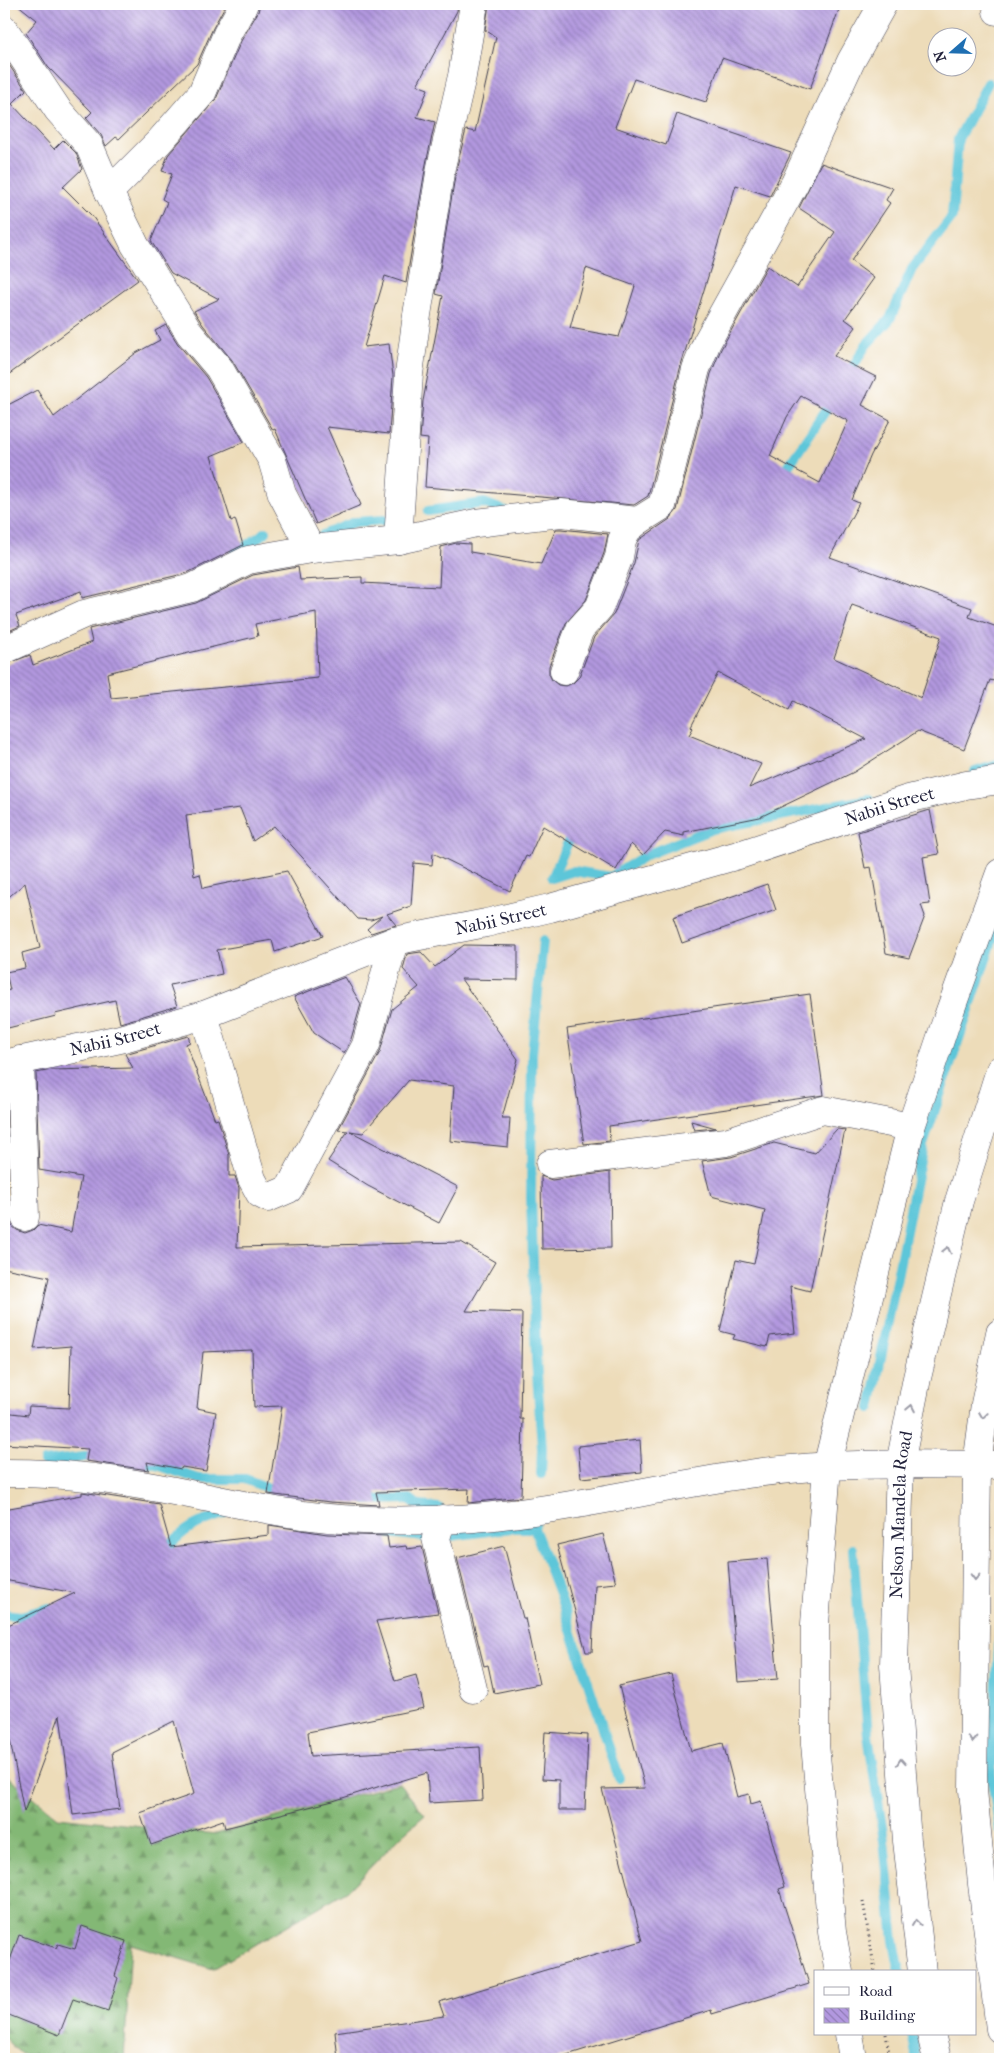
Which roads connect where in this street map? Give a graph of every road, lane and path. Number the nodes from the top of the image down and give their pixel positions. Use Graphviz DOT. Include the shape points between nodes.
graph roads {
  1 [pos="244,4"];
  2 [pos="474,4"];
  3 [pos="883,4"];
  4 [pos="4,29"];
  5 [pos="109,192"];
  6 [pos="638,521"];
  7 [pos="398,540"];
  8 [pos="311,549"];
  9 [pos="4,650"];
  10 [pos="564,672"];
  11 [pos="1000,780"];
  12 [pos="1000,873"];
  13 [pos="394,940"];
  14 [pos="204,1015"];
  15 [pos="12,1062"];
  16 [pos="1000,1070"];
  17 [pos="911,1127"];
  18 [pos="550,1164"];
  19 [pos="25,1217"];
  20 [pos="1000,1333"];
  21 [pos="900,1464"];
  22 [pos="988,1465"];
  23 [pos="827,1467"];
  24 [pos="4,1473"];
  25 [pos="442,1519"];
  26 [pos="473,1689"];
  27 [pos="991,1889"];
  28 [pos="839,1970"];
  29 [pos="922,1970"];
  30 [pos="1000,2029"];
  31 [pos="849,2036"];
  32 [pos="886,2036"];
  33 [pos="931,2036"];
  34 [pos="853,2059"];
  35 [pos="890,2059"];
  36 [pos="937,2059"];
  1 -- 5 [label="street" via="227,34 202,93"];
  2 -- 7 [label="street" via="462,76 441,167 417,315 409,374"];
  3 -- 6 [label="street" via="851,61 787,199 707,342 696,370 662,506"];
  4 -- 5 [label="street" via="58,110 89,145"];
  5 -- 8 [label="street" via="162,290 190,334 219,368 258,434 272,460 282,494"];
  6 -- 7 [label="street" via="561,513 476,523"];
  6 -- 10 [label="street" via="622,540 619,557 599,608 580,629"];
  7 -- 8 [label="street"];
  8 -- 9 [label="street" via="248,560 192,588 84,614"];
  11 -- 13 [label="street, Nabii Street" via="908,799 742,854 550,908"];
  12 -- 17 [label="street"];
  13 -- 14 [label="street, Nabii Street"];
  13 -- 14 [label="street" via="366,1045 288,1189 268,1198 260,1194 252,1179"];
  14 -- 15 [label="street, Nabii Street" via="120,1039"];
  15 -- 19 [label="street"];
  21 -- 16 [label="street, Nelson Mandela Road, one-way" via="959,1201"];
  17 -- 18 [label="street" via="822,1110 726,1142"];
  17 -- 23 [label="street"];
  20 -- 22 [label="street, one-way" via="985,1404"];
  21 -- 22 [label="street"];
  21 -- 23 [label="street"];
  29 -- 21 [label="street, Nelson Mandela Road, one-way" via="906,1841 894,1665"];
  22 -- 27 [label="street, one-way" via="972,1790"];
  23 -- 25 [label="street" via="750,1473 535,1511"];
  23 -- 28 [label="street" via="814,1624 815,1744 832,1932"];
  24 -- 25 [label="street" via="96,1478 316,1518"];
  25 -- 26 [label="street" via="436,1538"];
  27 -- 30 [label="street"];
  31 -- 34 [label="street"];
  32 -- 35 [label="path"];
  33 -- 36 [label="street"];
}
